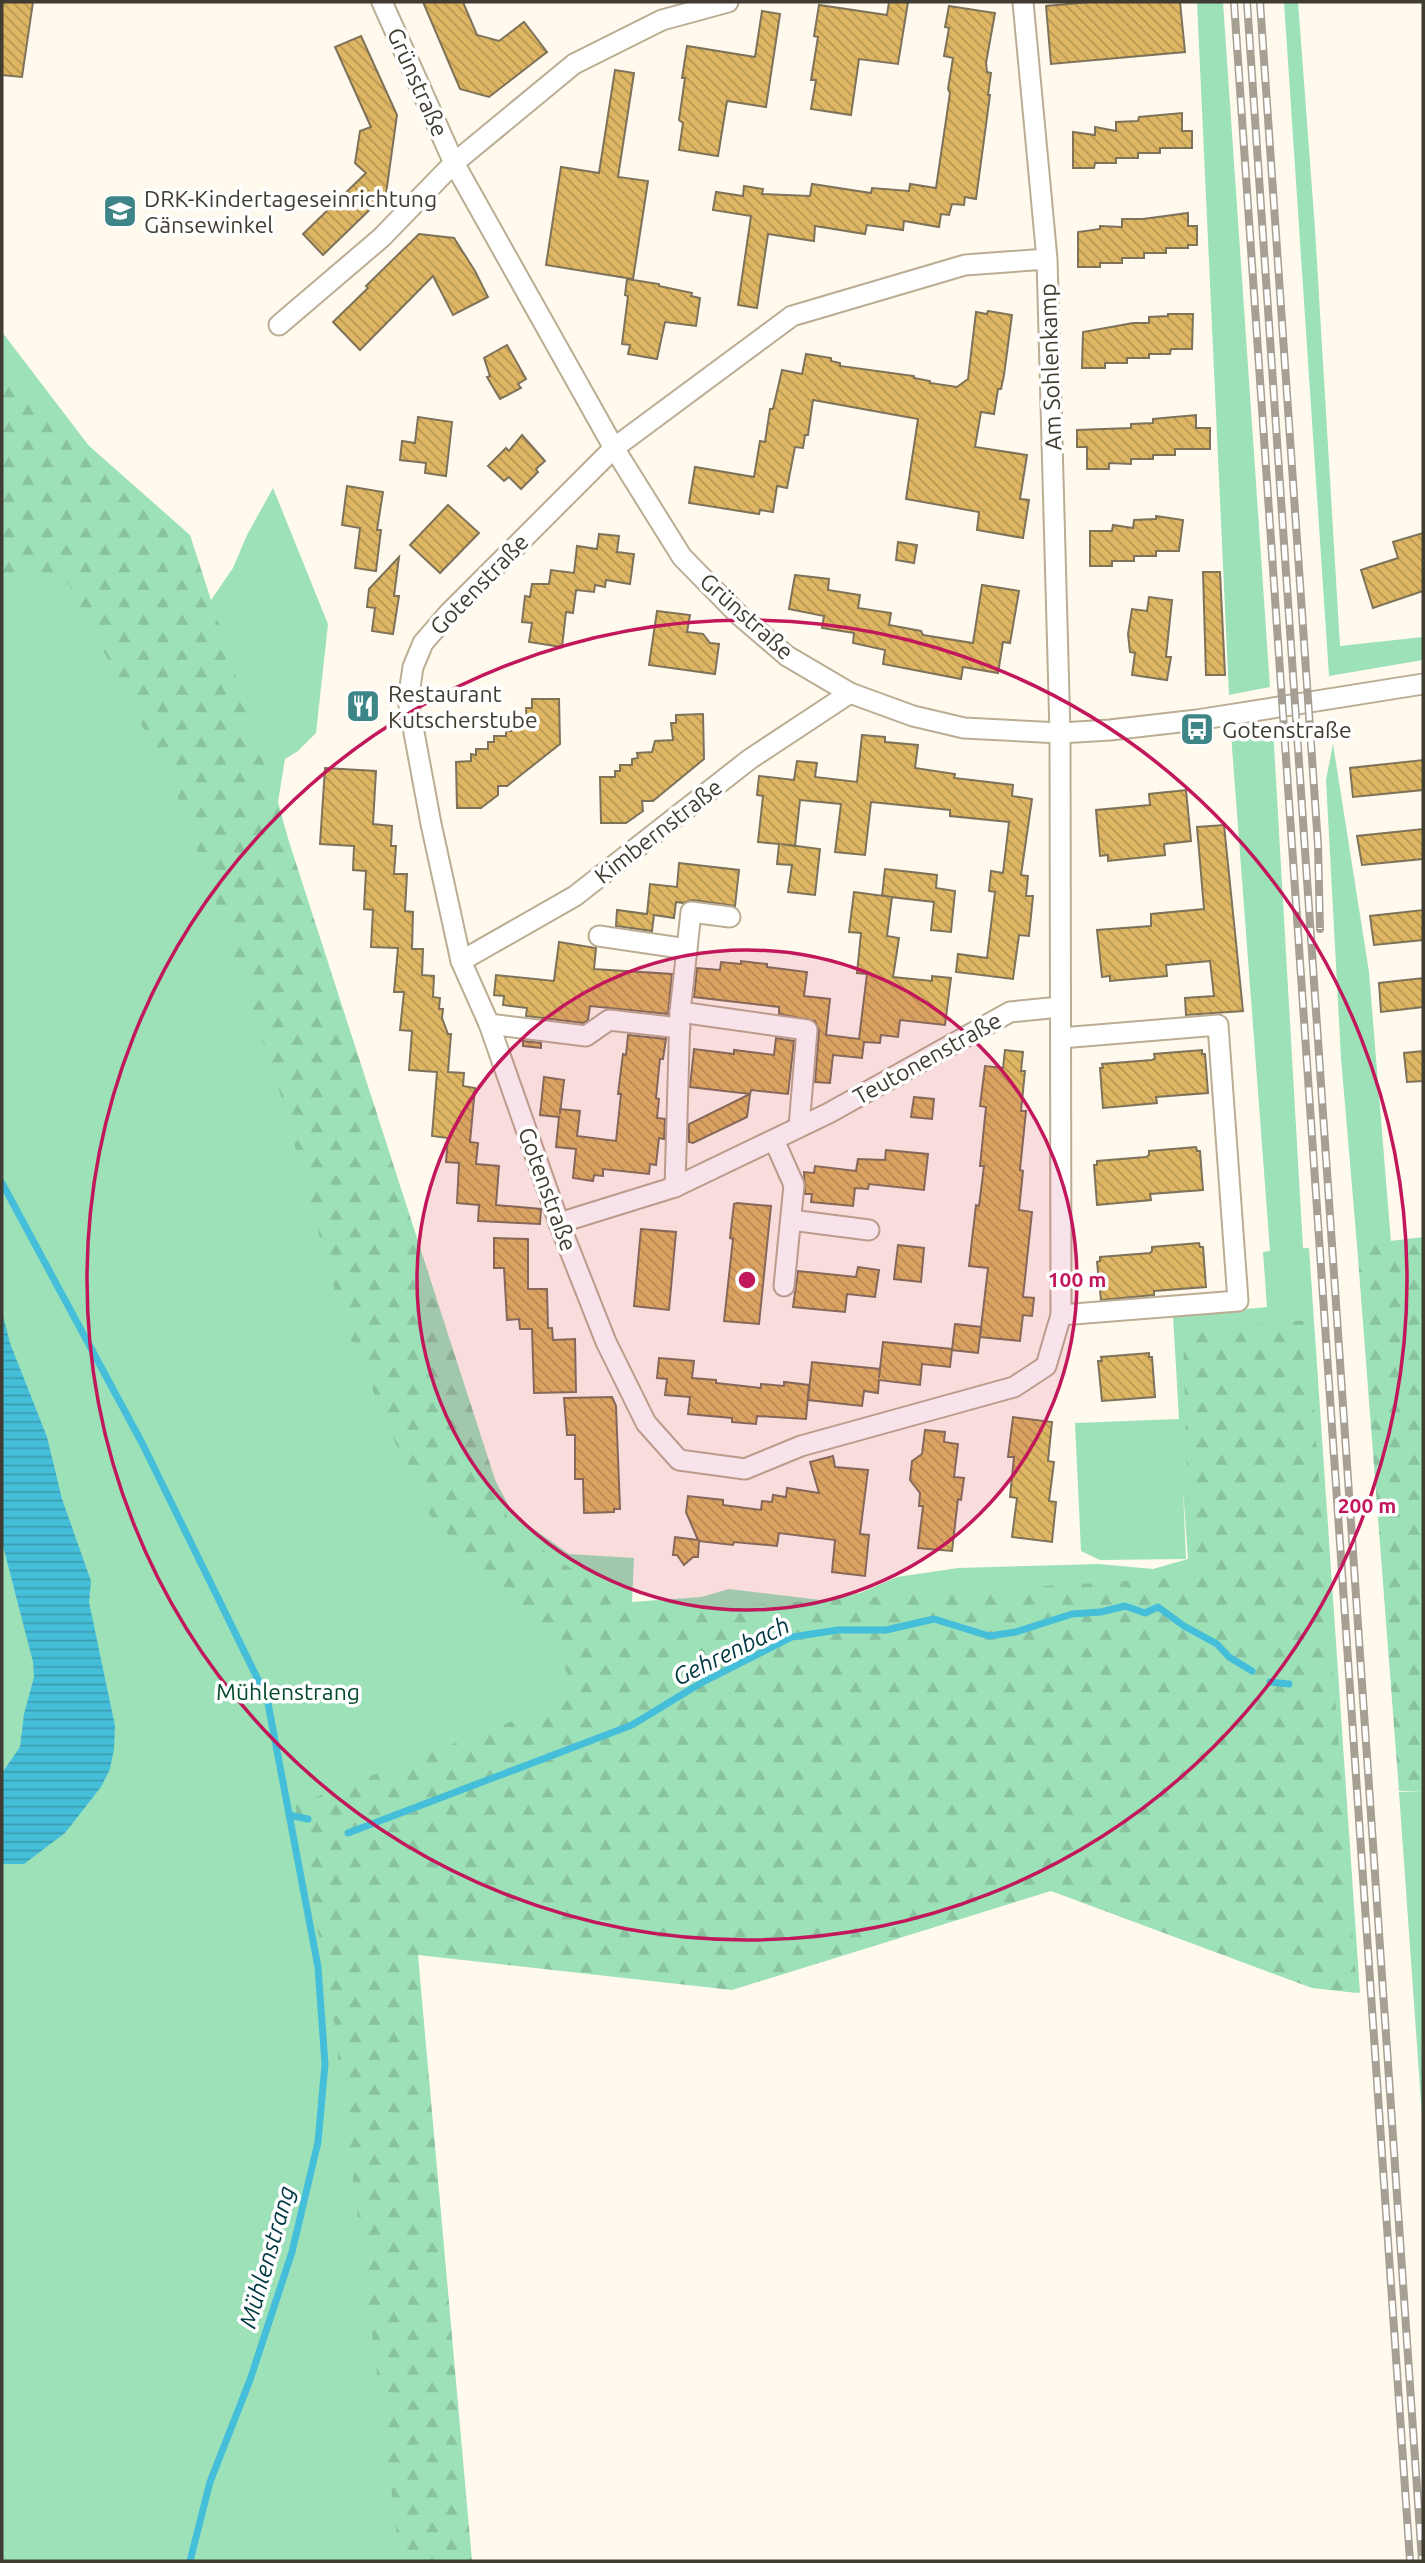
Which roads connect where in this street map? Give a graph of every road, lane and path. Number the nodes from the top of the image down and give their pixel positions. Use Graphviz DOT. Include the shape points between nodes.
graph roads {
  1 [pos="382,2"];
  2 [pos="728,2"];
  3 [pos="1023,2"];
  4 [pos="454,163"];
  5 [pos="1046,259"];
  6 [pos="279,326"];
  7 [pos="614,448"];
  8 [pos="1423,684"];
  9 [pos="850,693"];
  10 [pos="1060,733"];
  11 [pos="730,917"];
  12 [pos="599,936"];
  13 [pos="687,949"];
  14 [pos="461,961"];
  15 [pos="1060,1007"];
  16 [pos="680,1020"];
  17 [pos="489,1024"];
  18 [pos="1061,1038"];
  19 [pos="799,1127"];
  20 [pos="774,1140"];
  21 [pos="675,1187"];
  22 [pos="791,1220"];
  23 [pos="559,1223"];
  24 [pos="869,1230"];
  25 [pos="783,1286"];
  26 [pos="1061,1315"];
  1 -- 4 [label="street, Grünstraße"];
  2 -- 4 [label="street" via="662,20 574,64"];
  3 -- 5 [label="street, Am Sohlenkamp"];
  4 -- 6 [label="street, Grünstraße" via="381,239"];
  4 -- 7 [label="street, Grünstraße"];
  5 -- 7 [label="street, Gotenstraße" via="965,265 792,316"];
  5 -- 10 [label="street, Am Sohlenkamp"];
  7 -- 9 [label="street, Grünstraße" via="682,557 787,656"];
  7 -- 14 [label="street, Gotenstraße" via="448,614 422,643 413,667 408,700"];
  8 -- 10 [label="street, Grünstraße" via="1197,720"];
  9 -- 10 [label="street, Grünstraße" via="964,728"];
  9 -- 14 [label="street, Kimbernstraße" via="750,759 575,896"];
  10 -- 15 [label="street, Gotenstraße"];
  11 -- 13 [label="street" via="691,912"];
  12 -- 13 [label="street"];
  13 -- 16 [label="street"];
  14 -- 17 [label="street, Gotenstraße"];
  15 -- 18 [label="street, Gotenstraße"];
  15 -- 19 [label="street, Teutonenstraße" via="1010,1012"];
  16 -- 17 [label="street" via="609,1020 586,1036"];
  16 -- 19 [label="street" via="807,1030"];
  16 -- 21 [label="street"];
  17 -- 23 [label="street, Gotenstraße"];
  18 -- 26 [label="street, Gotenstraße"];
  18 -- 26 [label="street" via="1218,1025 1238,1301"];
  19 -- 20 [label="street, Teutonenstraße"];
  20 -- 21 [label="street, Teutonenstraße"];
  20 -- 22 [label="street" via="794,1185"];
  21 -- 23 [label="street, Teutonenstraße"];
  22 -- 24 [label="street"];
  22 -- 25 [label="street"];
  23 -- 26 [label="street, Gotenstraße" via="606,1342 646,1423 679,1460 745,1469 801,1446 1014,1387 1046,1366"];
}
